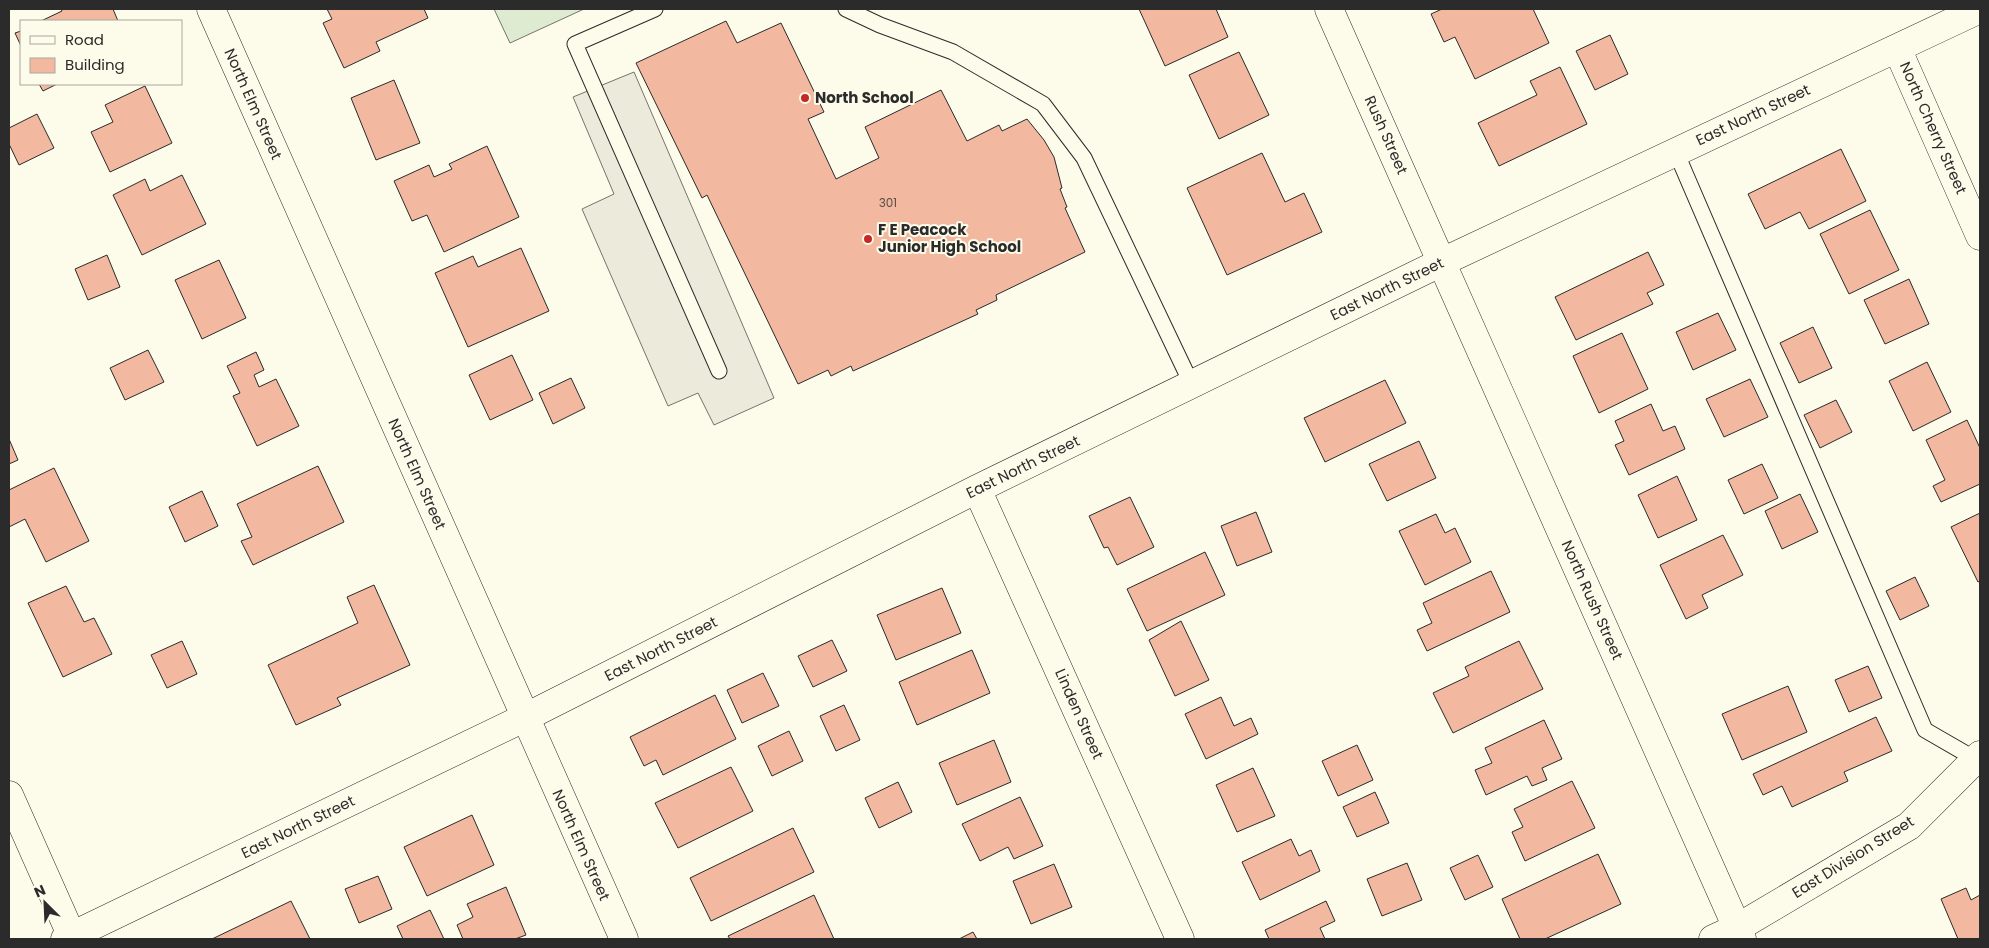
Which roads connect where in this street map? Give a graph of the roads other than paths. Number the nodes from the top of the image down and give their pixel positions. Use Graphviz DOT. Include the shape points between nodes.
graph roads {
  1 [pos="212,9"];
  2 [pos="654,9"];
  3 [pos="846,9"];
  4 [pos="1329,9"];
  5 [pos="1980,9"];
  6 [pos="1897,48"];
  7 [pos="1676,152"];
  8 [pos="1980,236"];
  9 [pos="1442,262"];
  10 [pos="719,370"];
  11 [pos="1192,385"];
  12 [pos="978,489"];
  13 [pos="524,718"];
  14 [pos="1978,757"];
  15 [pos="9,795"];
  16 [pos="1740,933"];
  17 [pos="70,938"];
  18 [pos="624,939"];
  19 [pos="1180,939"];
  20 [pos="1713,939"];
  1 -- 13 [label="street, North Elm Street"];
  2 -- 10 [label="lane" via="575,44"];
  3 -- 11 [label="lane" via="953,52 1043,104 1084,158"];
  4 -- 9 [label="street, Rush Street"];
  5 -- 6 [label="street, East North Street"];
  6 -- 7 [label="street, East North Street"];
  6 -- 8 [label="street, North Cherry Street"];
  7 -- 9 [label="street, East North Street"];
  7 -- 14 [label="lane" via="1926,730"];
  9 -- 11 [label="street, East North Street"];
  9 -- 16 [label="street, North Rush Street"];
  11 -- 12 [label="street, East North Street"];
  12 -- 13 [label="street, East North Street"];
  12 -- 19 [label="street, Linden Street"];
  13 -- 17 [label="street, East North Street"];
  13 -- 18 [label="street, North Elm Street"];
  14 -- 16 [label="street, East Division Street" via="1909,826"];
  15 -- 17 [label="street"];
  16 -- 20 [label="street, East Division Street"];
}
